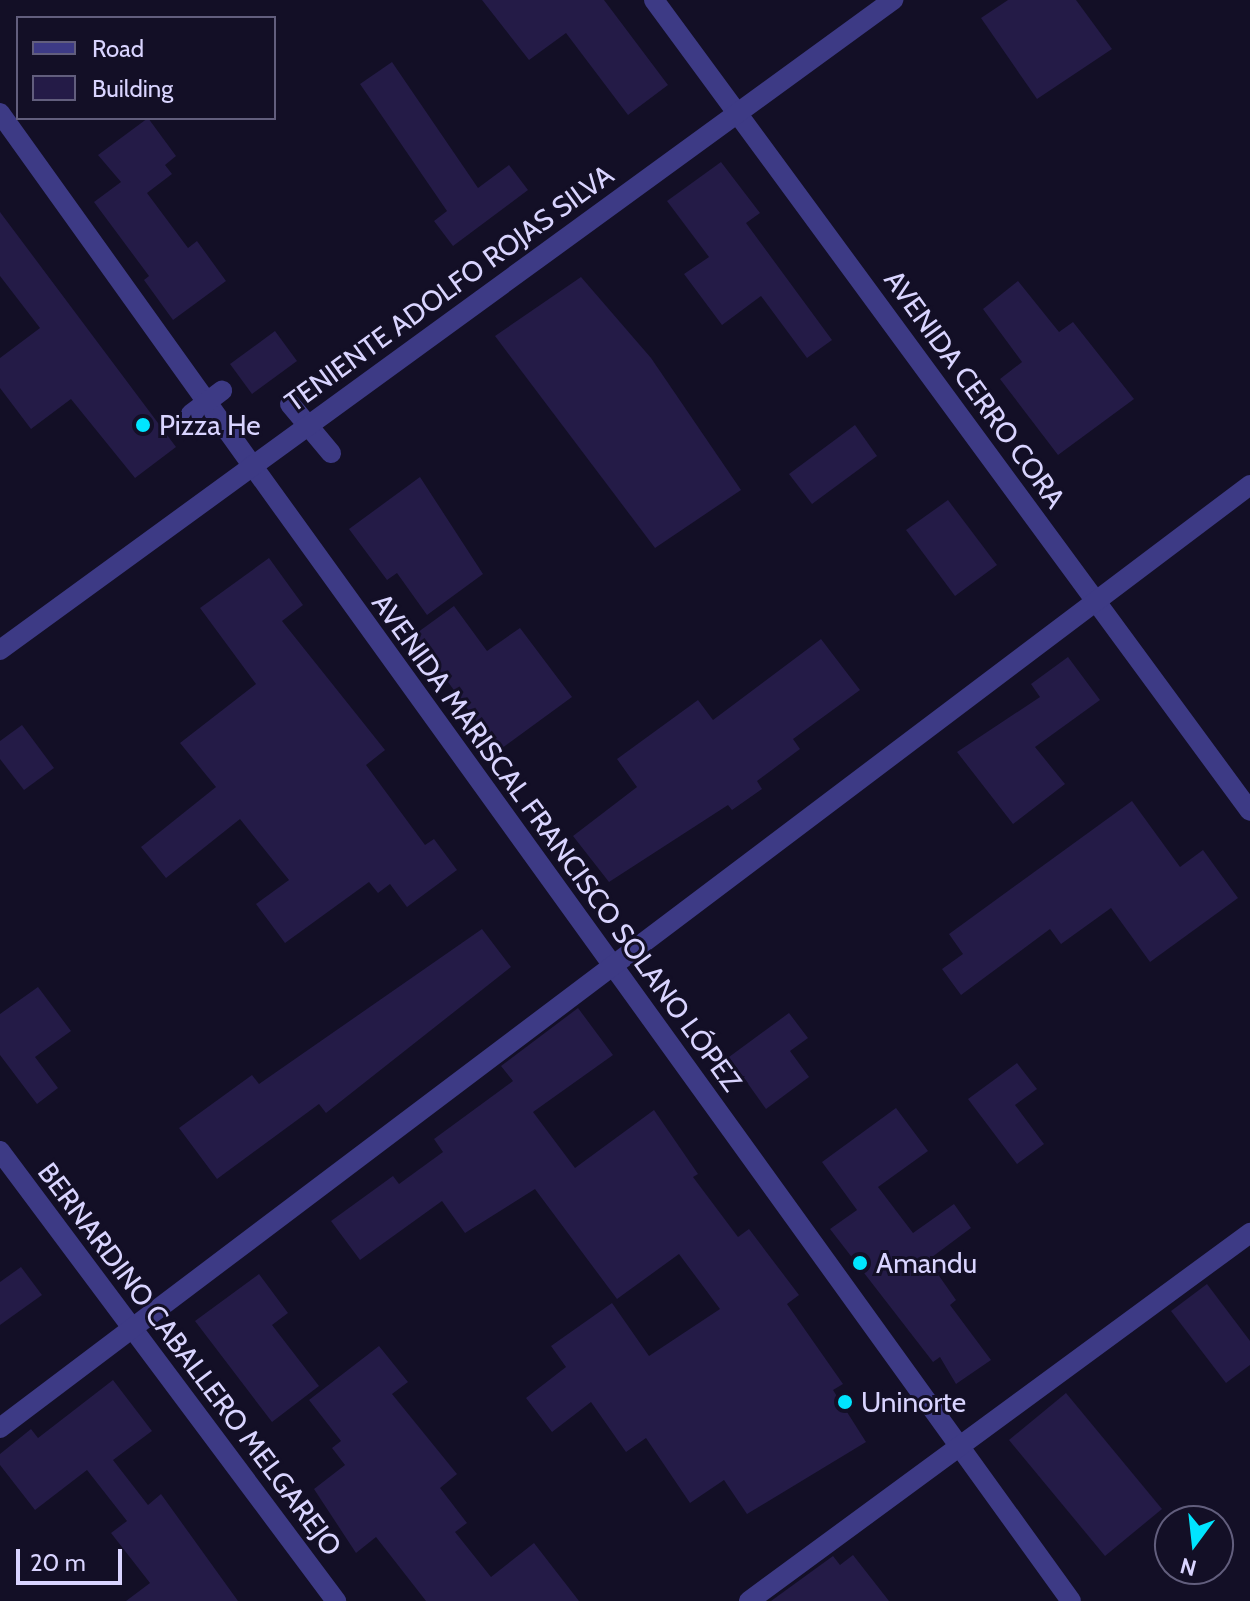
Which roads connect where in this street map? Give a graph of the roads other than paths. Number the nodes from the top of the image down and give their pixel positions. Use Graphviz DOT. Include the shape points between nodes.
graph roads {
  1 [pos="654,0"];
  2 [pos="893,0"];
  3 [pos="0,113"];
  4 [pos="737,114"];
  5 [pos="290,404"];
  6 [pos="308,425"];
  7 [pos="331,453"];
  8 [pos="252,465"];
  9 [pos="1250,485"];
  10 [pos="1096,601"];
  11 [pos="0,650"];
  12 [pos="1250,811"];
  13 [pos="611,966"];
  14 [pos="0,1151"];
  15 [pos="1250,1233"];
  16 [pos="131,1329"];
  17 [pos="0,1428"];
  18 [pos="959,1448"];
  19 [pos="336,1601"];
  20 [pos="749,1601"];
  21 [pos="1071,1601"];
  1 -- 4 [label="street, AVENIDA CERRO CORA"];
  2 -- 4 [label="street, TENIENTE ADOLFO ROJAS SILVA"];
  3 -- 8 [label="street, AVENIDA MARISCAL FRANCISCO SOLANO LÓPEZ"];
  4 -- 6 [label="street, TENIENTE ADOLFO ROJAS SILVA"];
  4 -- 10 [label="street, AVENIDA CERRO CORA"];
  5 -- 6 [label="street"];
  6 -- 7 [label="street"];
  6 -- 8 [label="street, TENIENTE ADOLFO ROJAS SILVA"];
  8 -- 11 [label="street, TENIENTE ADOLFO ROJAS SILVA"];
  8 -- 13 [label="street, AVENIDA MARISCAL FRANCISCO SOLANO LÓPEZ"];
  9 -- 10 [label="street"];
  10 -- 12 [label="street, AVENIDA CERRO CORA"];
  10 -- 13 [label="street"];
  13 -- 16 [label="street"];
  13 -- 18 [label="street, AVENIDA MARISCAL FRANCISCO SOLANO LÓPEZ"];
  14 -- 16 [label="street, BERNARDINO CABALLERO MELGAREJO"];
  15 -- 18 [label="street"];
  16 -- 17 [label="street"];
  16 -- 19 [label="street, BERNARDINO CABALLERO MELGAREJO"];
  18 -- 20 [label="street"];
  18 -- 21 [label="street, AVENIDA MARISCAL FRANCISCO SOLANO LÓPEZ"];
}
